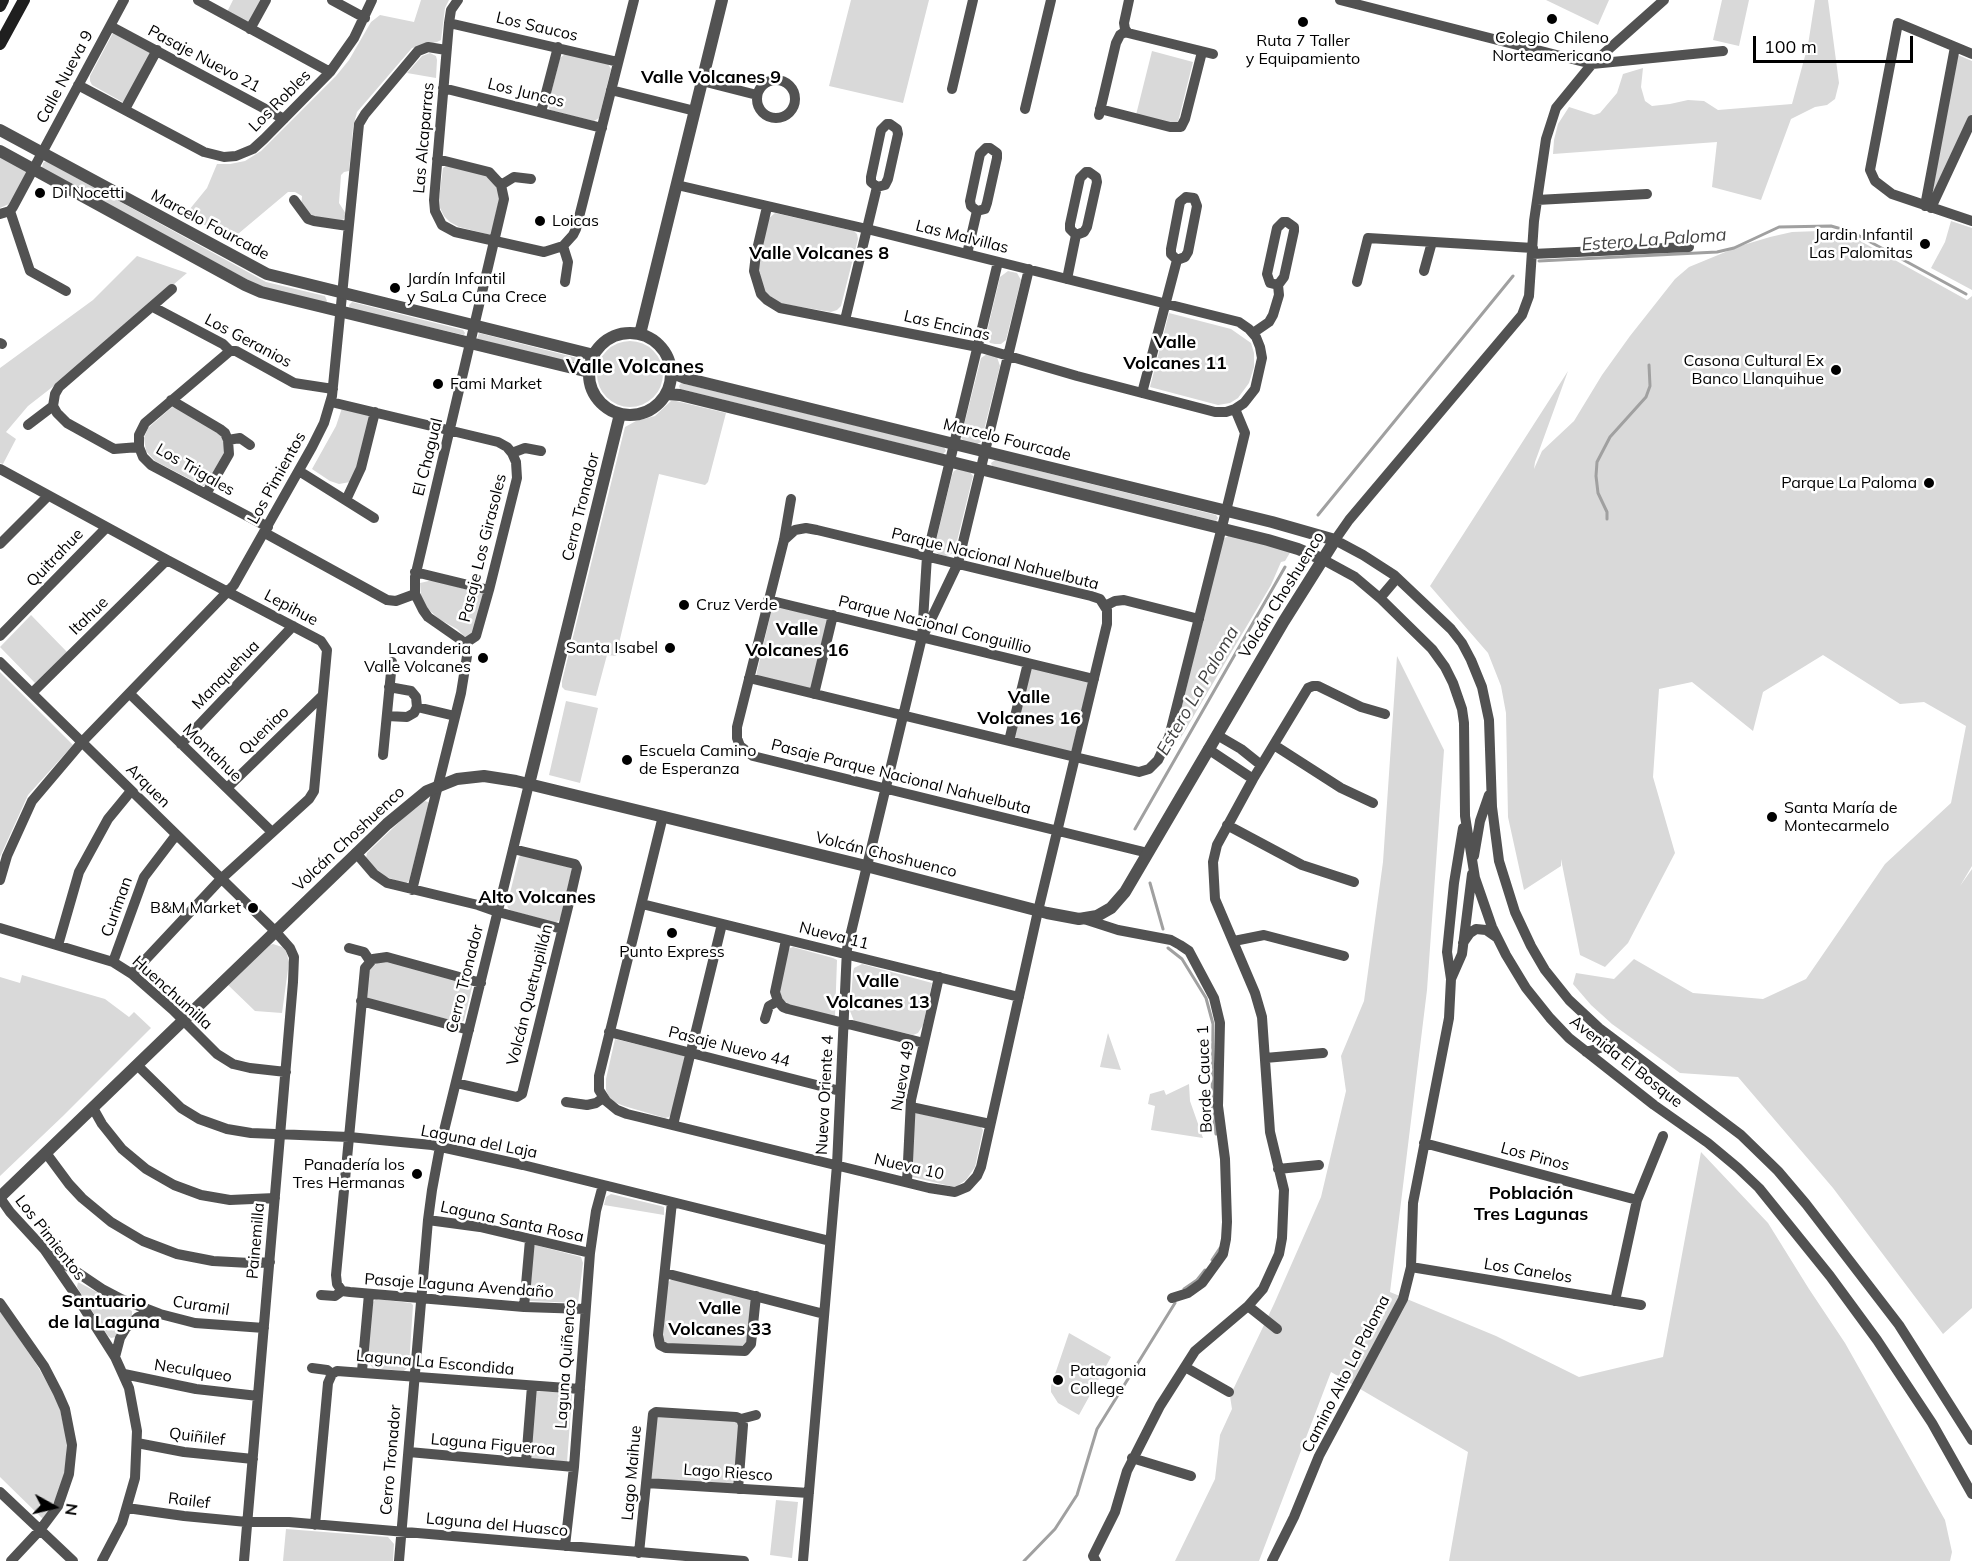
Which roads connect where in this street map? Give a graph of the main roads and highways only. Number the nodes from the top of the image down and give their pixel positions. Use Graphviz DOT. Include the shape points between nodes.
graph roads {
  1 [pos="3,0"];
  2 [pos="24,0"];
  3 [pos="0,6"];
  4 [pos="0,44"];
  1 -- 3 [label="main road"];
  2 -- 4 [label="main road"];
}
